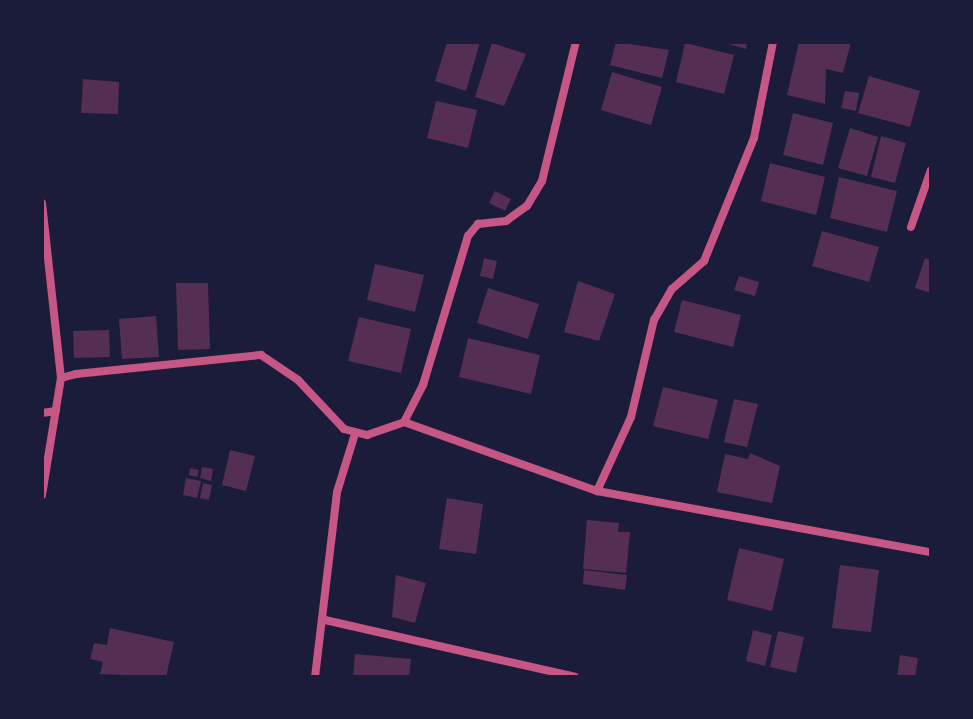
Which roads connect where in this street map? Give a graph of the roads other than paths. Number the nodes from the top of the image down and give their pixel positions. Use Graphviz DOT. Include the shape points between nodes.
graph roads {
  1 [pos="576,42"];
  2 [pos="773,42"];
  3 [pos="931,170"];
  4 [pos="42,203"];
  5 [pos="911,227"];
  6 [pos="61,378"];
  7 [pos="56,411"];
  8 [pos="42,413"];
  9 [pos="404,422"];
  10 [pos="355,434"];
  11 [pos="597,491"];
  12 [pos="42,495"];
  13 [pos="931,552"];
  14 [pos="325,620"];
  15 [pos="315,677"];
  16 [pos="575,677"];
  1 -- 9 [label="street" via="542,181 527,206 506,221 478,224 468,236 423,385"];
  2 -- 11 [label="street" via="754,138 704,261 672,289 654,320 631,417"];
  3 -- 5 [label="street"];
  4 -- 6 [label="street"];
  6 -- 7 [label="street"];
  6 -- 10 [label="street" via="261,355"];
  7 -- 8 [label="street"];
  7 -- 12 [label="street"];
  9 -- 10 [label="street"];
  9 -- 11 [label="street"];
  10 -- 14 [label="street" via="337,492"];
  11 -- 13 [label="street"];
  14 -- 15 [label="street"];
  14 -- 16 [label="street"];
}
